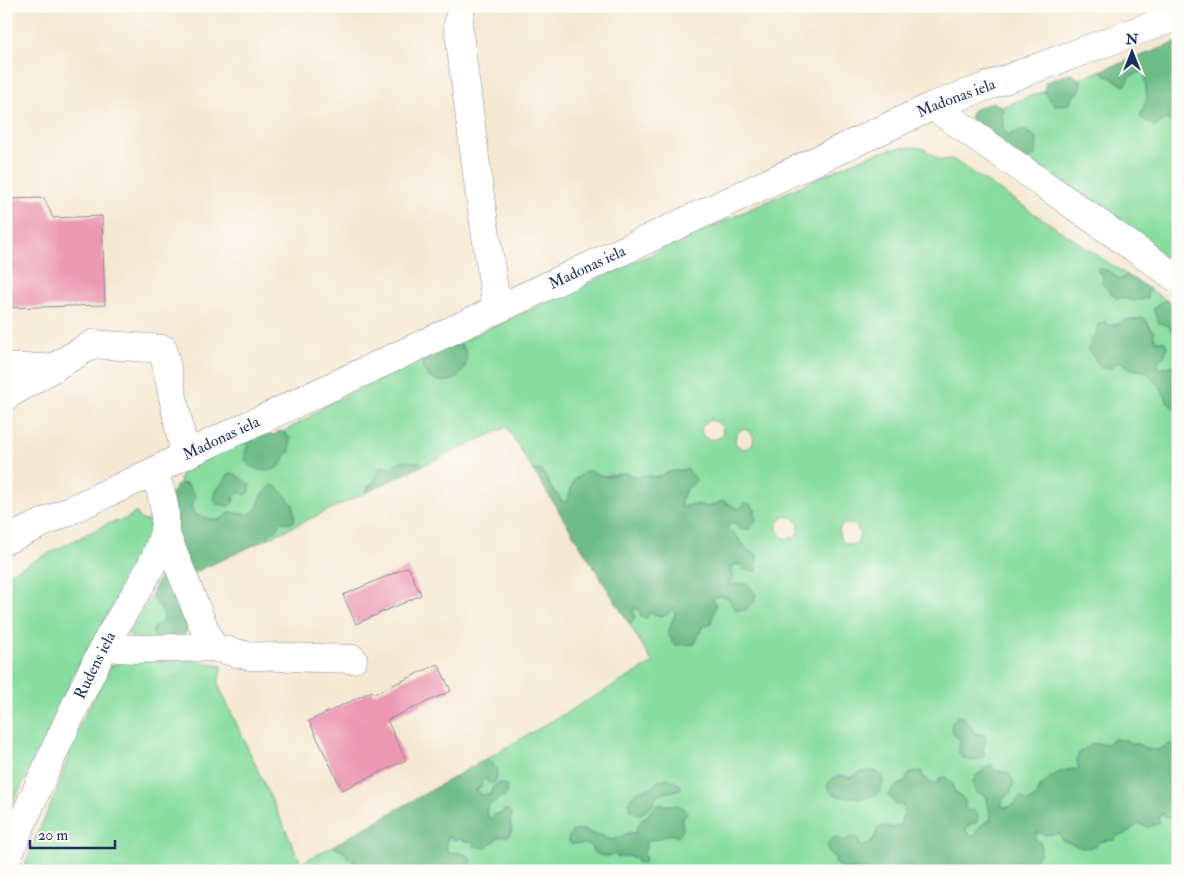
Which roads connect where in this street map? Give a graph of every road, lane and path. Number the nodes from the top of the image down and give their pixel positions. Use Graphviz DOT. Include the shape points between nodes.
graph roads {
  1 [pos="461,6"];
  2 [pos="1178,16"];
  3 [pos="933,106"];
  4 [pos="1178,279"];
  5 [pos="497,309"];
  6 [pos="6,368"];
  7 [pos="53,368"];
  8 [pos="6,396"];
  9 [pos="185,455"];
  10 [pos="153,472"];
  11 [pos="164,530"];
  12 [pos="6,540"];
  13 [pos="104,646"];
  14 [pos="212,648"];
  15 [pos="353,659"];
  16 [pos="6,860"];
  1 -- 5 [label="main road" via="458,24"];
  2 -- 3 [label="main road, Madonas iela"];
  3 -- 4 [label="main road"];
  3 -- 5 [label="main road, Madonas iela"];
  5 -- 9 [label="main road, Madonas iela"];
  6 -- 7 [label="main road"];
  7 -- 8 [label="main road"];
  7 -- 9 [label="main road" via="93,344 163,349"];
  9 -- 10 [label="main road, Madonas iela"];
  10 -- 11 [label="main road, Rudens iela" via="164,503"];
  10 -- 12 [label="main road, Madonas iela"];
  11 -- 13 [label="main road, Rudens iela" via="146,574"];
  11 -- 14 [label="main road"];
  13 -- 14 [label="main road"];
  13 -- 16 [label="main road, Rudens iela"];
  14 -- 15 [label="main road" via="249,656"];
}
